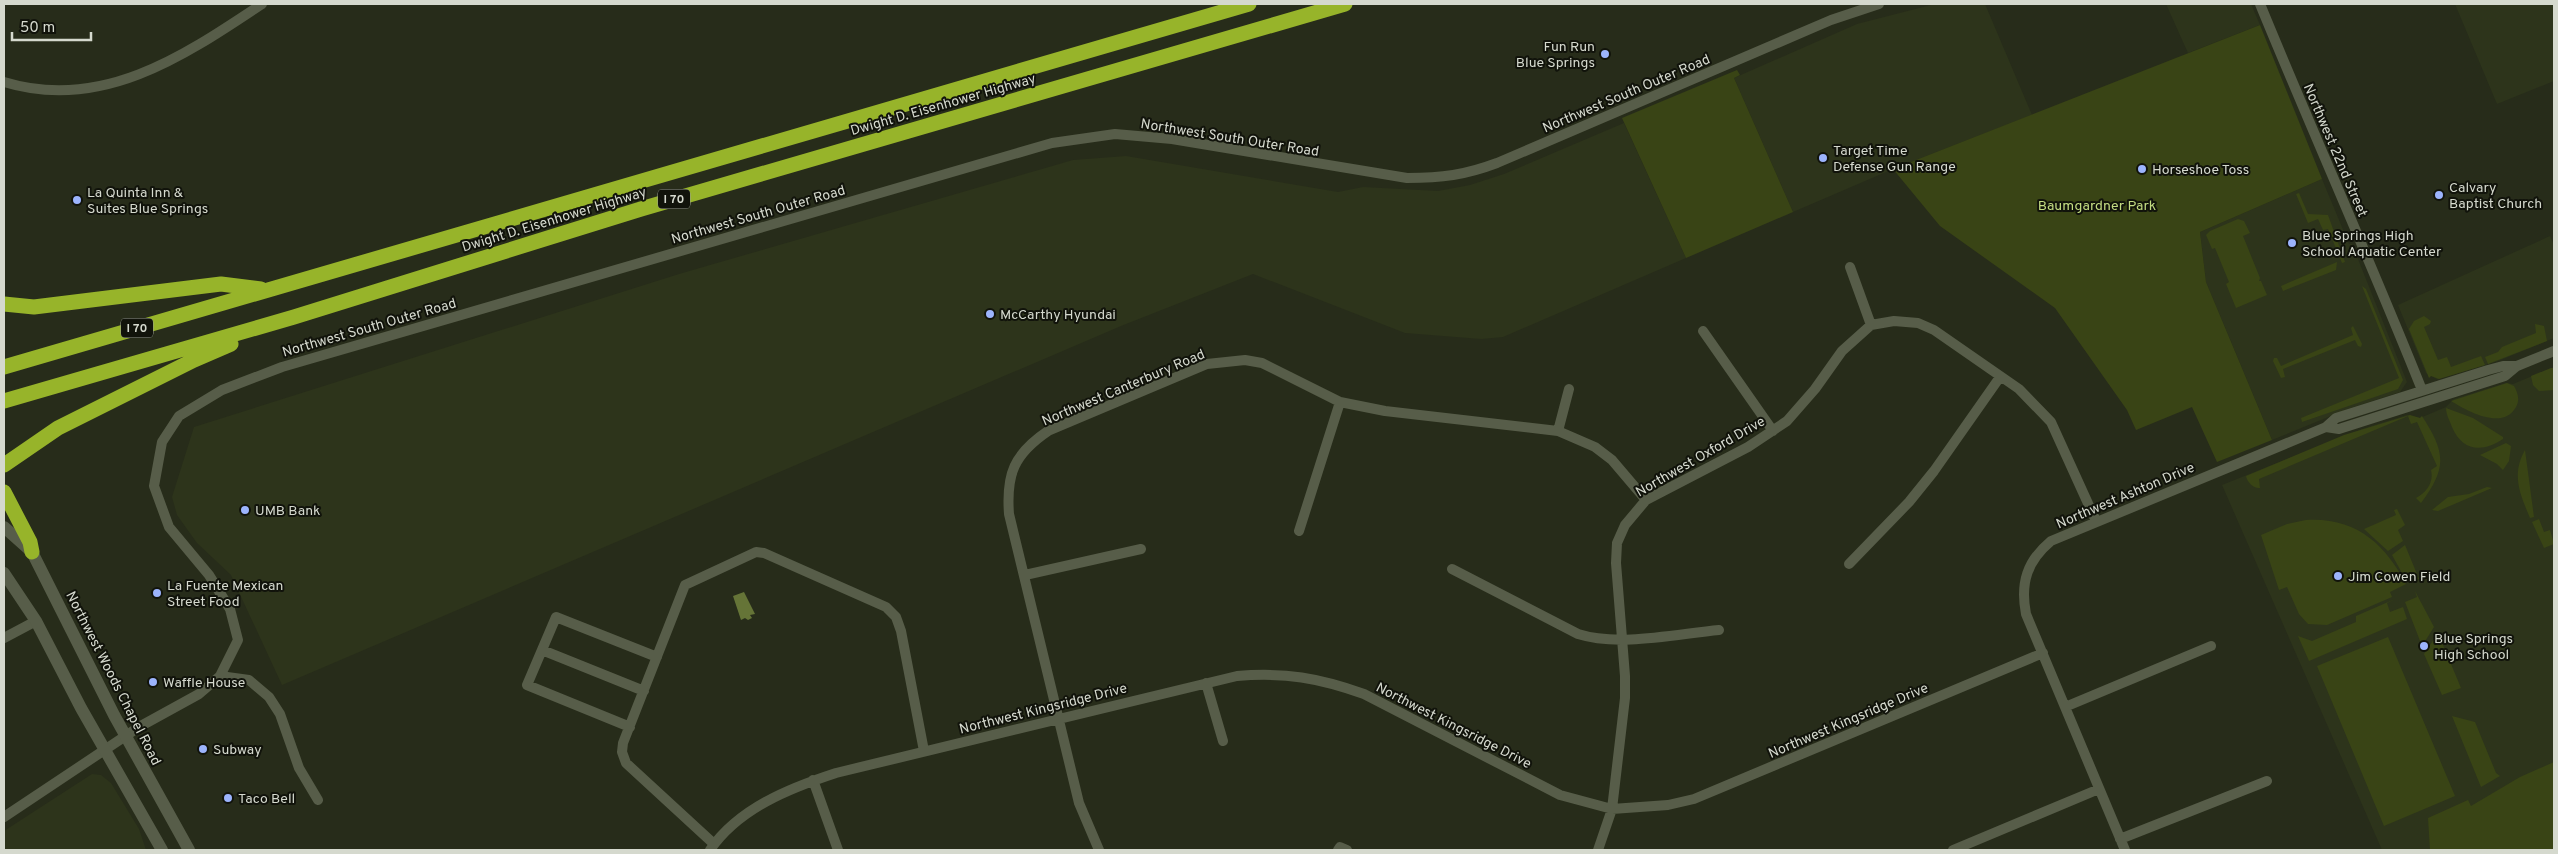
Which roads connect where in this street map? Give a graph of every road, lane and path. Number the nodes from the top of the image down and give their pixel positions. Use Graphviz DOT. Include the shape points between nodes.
graph roads {
  1 [pos="262,4"];
  2 [pos="1249,4"];
  3 [pos="1345,4"];
  4 [pos="1879,4"];
  5 [pos="2260,4"];
  6 [pos="4,82"];
  7 [pos="1850,267"];
  8 [pos="270,290"];
  9 [pos="4,304"];
  10 [pos="294,317"];
  11 [pos="1871,325"];
  12 [pos="1703,331"];
  13 [pos="2554,351"];
  14 [pos="2516,366"];
  15 [pos="4,367"];
  16 [pos="2000,377"];
  17 [pos="1569,389"];
  18 [pos="2422,390"];
  19 [pos="4,401"];
  20 [pos="1340,402"];
  21 [pos="2326,427"];
  22 [pos="1558,431"];
  23 [pos="1773,431"];
  24 [pos="6,466"];
  25 [pos="4,492"];
  26 [pos="1646,500"];
  27 [pos="2096,521"];
  28 [pos="4,527"];
  29 [pos="1299,531"];
  30 [pos="1141,549"];
  31 [pos="32,552"];
  32 [pos="1849,564"];
  33 [pos="1452,569"];
  34 [pos="4,573"];
  35 [pos="1025,575"];
  36 [pos="36,621"];
  37 [pos="1719,630"];
  38 [pos="4,638"];
  39 [pos="1622,639"];
  40 [pos="2211,646"];
  41 [pos="542,650"];
  42 [pos="2043,653"];
  43 [pos="657,657"];
  44 [pos="220,676"];
  45 [pos="1206,683"];
  46 [pos="644,691"];
  47 [pos="2065,707"];
  48 [pos="1060,718"];
  49 [pos="630,727"];
  50 [pos="126,736"];
  51 [pos="1223,741"];
  52 [pos="104,749"];
  53 [pos="924,751"];
  54 [pos="813,780"];
  55 [pos="2267,781"];
  56 [pos="2099,789"];
  57 [pos="318,800"];
  58 [pos="1612,809"];
  59 [pos="4,817"];
  60 [pos="2120,839"];
  61 [pos="712,847"];
  62 [pos="162,850"];
  63 [pos="189,850"];
  64 [pos="838,850"];
  65 [pos="1099,850"];
  66 [pos="1338,850"];
  67 [pos="1347,850"];
  68 [pos="1598,850"];
  69 [pos="1953,850"];
  70 [pos="2125,850"];
  1 -- 6 [label="street" via="172,60 105,86 50,91"];
  2 -- 8 [label="highway, Dwight D. Eisenhower Highway / I 70"];
  3 -- 10 [label="highway, Dwight D. Eisenhower Highway / I 70" via="642,208"];
  4 -- 44 [label="street, Northwest South Outer Road" via="1831,20 1466,174 1407,178 1172,139 1115,134 1052,142 282,367 222,390 179,416 162,442 154,486 169,527 210,575 230,609 238,640"];
  5 -- 18 [label="street, Northwest 22nd Street"];
  7 -- 11 [label="street"];
  8 -- 9 [label="highway" via="221,284 34,307"];
  8 -- 15 [label="highway, Dwight D. Eisenhower Highway / I 70"];
  10 -- 19 [label="highway, Dwight D. Eisenhower Highway / I 70"];
  10 -- 24 [label="highway" via="194,360 67,424 41,438"];
  11 -- 16 [label="street" via="1894,321 1918,323 1934,330"];
  11 -- 23 [label="street, Northwest Oxford Drive" via="1848,344 1815,389"];
  12 -- 23 [label="street"];
  13 -- 14 [label="street, Northwest Ashton Drive"];
  14 -- 18 [label="street, Northwest Ashton Drive" via="2503,366"];
  14 -- 21 [label="street, Northwest Ashton Drive" via="2505,376 2339,428"];
  16 -- 27 [label="street" via="2019,389 2051,422"];
  16 -- 32 [label="street" via="1915,494"];
  17 -- 22 [label="street"];
  18 -- 21 [label="street, Northwest Ashton Drive" via="2336,418"];
  20 -- 22 [label="street, Northwest Canterbury Road" via="1385,411"];
  20 -- 29 [label="street"];
  20 -- 35 [label="street, Northwest Canterbury Road" via="1262,363 1224,361 1207,364 1048,432 1022,453 1009,479 1009,514"];
  21 -- 27 [label="street, Northwest Ashton Drive"];
  22 -- 26 [label="street, Northwest Canterbury Road" via="1595,447 1612,460"];
  23 -- 26 [label="street, Northwest Oxford Drive"];
  25 -- 31 [label="highway"];
  26 -- 39 [label="street, Northwest Oxford Drive" via="1626,524 1617,543"];
  27 -- 42 [label="street, Northwest Ashton Drive" via="2051,541 2030,562 2023,597 2026,614"];
  28 -- 31 [label="main road, Northwest Woods Chapel Road"];
  30 -- 35 [label="street"];
  31 -- 50 [label="main road, Northwest Woods Chapel Road"];
  33 -- 39 [label="street" via="1578,634 1594,639"];
  34 -- 36 [label="main road"];
  35 -- 48 [label="street, Northwest Canterbury Road"];
  36 -- 38 [label="street"];
  36 -- 52 [label="main road"];
  37 -- 39 [label="street"];
  39 -- 58 [label="street, Northwest Oxford Drive" via="1625,698"];
  40 -- 47 [label="street"];
  41 -- 43 [label="street" via="556,617"];
  41 -- 46 [label="street"];
  41 -- 49 [label="street" via="527,685"];
  42 -- 47 [label="street"];
  42 -- 58 [label="street, Northwest Kingsridge Drive" via="1694,799 1668,805"];
  43 -- 46 [label="street"];
  43 -- 53 [label="street" via="685,585 756,552 764,553 886,607 896,617"];
  44 -- 50 [label="street, Northwest South Outer Road" via="199,694"];
  44 -- 57 [label="street" via="249,680 269,696 280,714 299,768"];
  45 -- 48 [label="street, Northwest Kingsridge Drive"];
  45 -- 51 [label="street"];
  45 -- 58 [label="street, Northwest Kingsridge Drive" via="1266,674 1318,679 1364,694 1560,795"];
  46 -- 49 [label="street"];
  47 -- 56 [label="street"];
  48 -- 53 [label="street, Northwest Kingsridge Drive"];
  48 -- 65 [label="street, Northwest Canterbury Road" via="1079,803"];
  49 -- 61 [label="street" via="623,743 626,763"];
  50 -- 52 [label="street, Northwest South Outer Road"];
  50 -- 63 [label="main road, Northwest Woods Chapel Road"];
  52 -- 59 [label="street, Northwest South Outer Road"];
  52 -- 62 [label="main road"];
  53 -- 54 [label="street, Northwest Kingsridge Drive"];
  54 -- 61 [label="street, Northwest Kingsridge Drive" via="786,790 758,807"];
  54 -- 64 [label="street"];
  55 -- 60 [label="street"];
  56 -- 60 [label="street"];
  56 -- 69 [label="street"];
  58 -- 68 [label="street, Northwest Oxford Drive"];
  60 -- 70 [label="street"];
  66 -- 67 [label="street" via="1340,847"];
}
